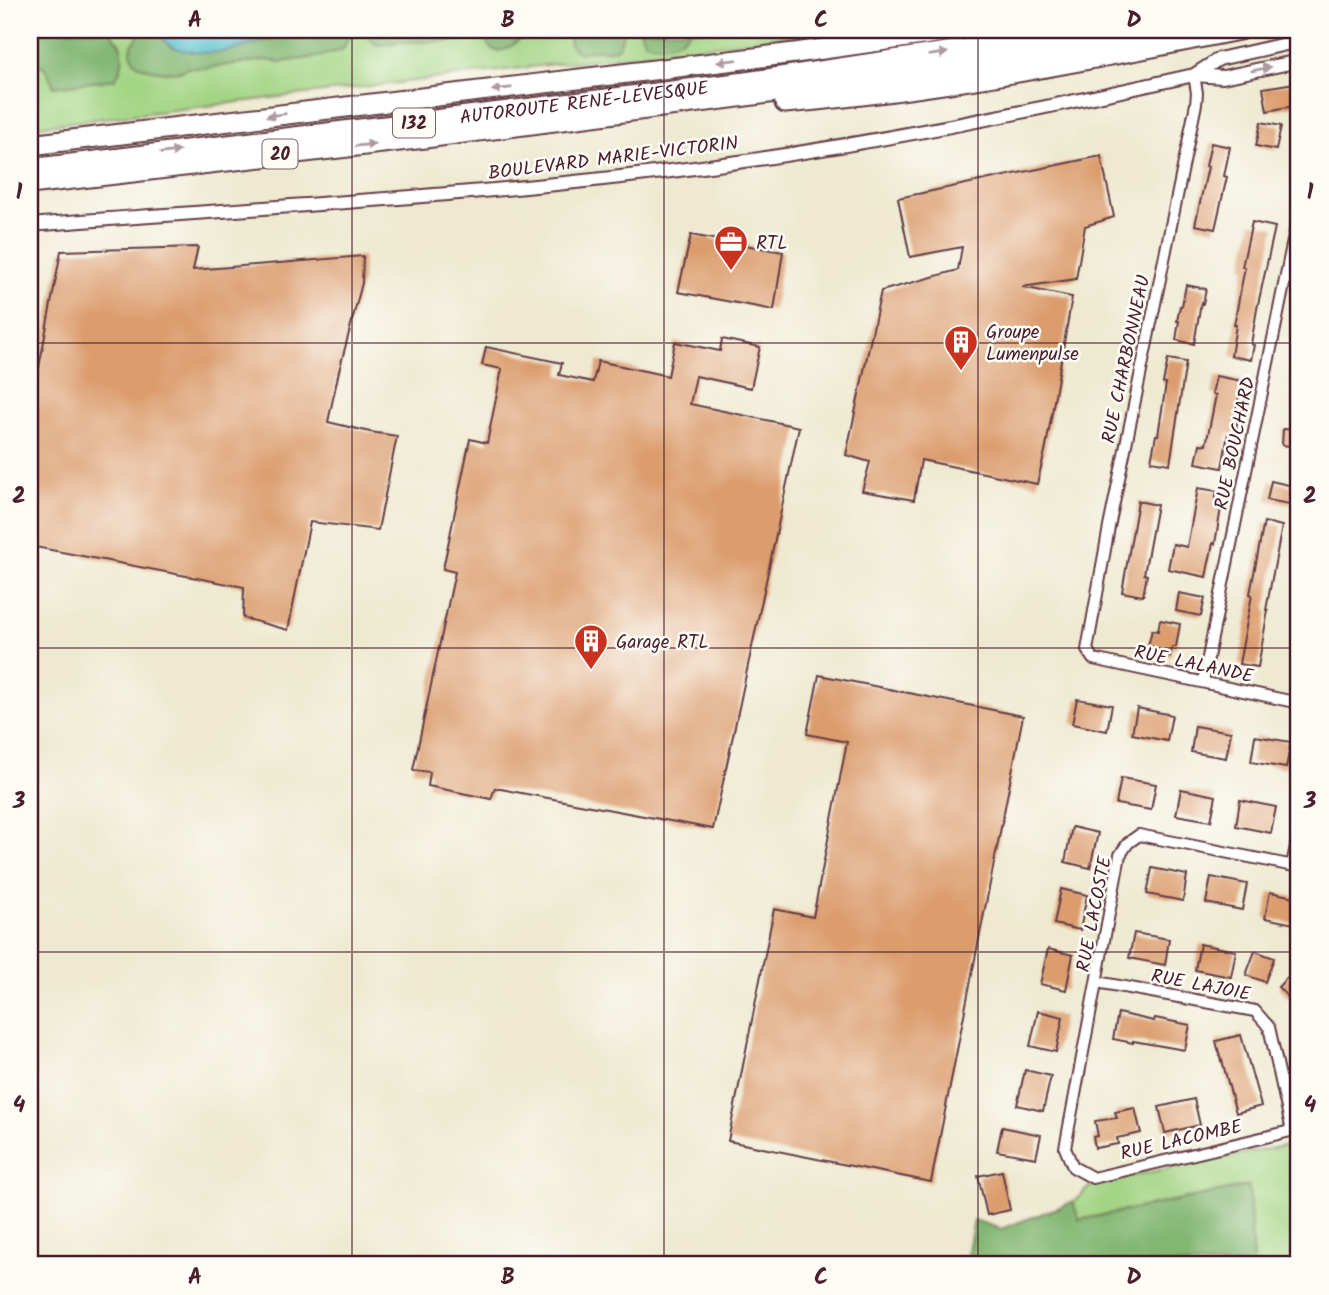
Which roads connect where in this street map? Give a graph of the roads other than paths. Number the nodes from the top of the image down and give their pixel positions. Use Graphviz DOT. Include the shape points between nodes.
graph roads {
  1 [pos="957,30"];
  2 [pos="1094,30"];
  3 [pos="1167,30"];
  4 [pos="1239,30"];
  5 [pos="1299,41"];
  6 [pos="1299,61"];
  7 [pos="1194,75"];
  8 [pos="529,125"];
  9 [pos="30,145"];
  10 [pos="30,169"];
  11 [pos="30,184"];
  12 [pos="1299,211"];
  13 [pos="30,225"];
  14 [pos="1087,650"];
  15 [pos="1203,682"];
  16 [pos="1299,703"];
  17 [pos="1299,832"];
  18 [pos="1296,866"];
  19 [pos="1097,982"];
  20 [pos="1295,1130"];
  21 [pos="1073,1167"];
  1 -- 9 [label="highway, AUTOROUTE RENÉ-LÉVESQUE / 20, one-way"];
  10 -- 2 [label="highway, AUTOROUTE RENÉ-LÉVESQUE / 132, one-way" via="746,82"];
  3 -- 8 [label="highway" via="897,76"];
  4 -- 8 [label="highway" via="847,98"];
  5 -- 7 [label="street, BOULEVARD MARIE-VICTORIN" via="1219,59"];
  7 -- 6 [label="street, BOULEVARD MARIE-VICTORIN, one-way" via="1223,77"];
  7 -- 13 [label="street, BOULEVARD MARIE-VICTORIN" via="975,122 715,165 471,192"];
  7 -- 14 [label="street, RUE CHARBONNEAU" via="1196,104"];
  11 -- 8 [label="highway, AUTOROUTE RENÉ-LÉVESQUE / 20, one-way"];
  12 -- 15 [label="street, RUE BOUCHARD"];
  14 -- 15 [label="street, RUE LALANDE" via="1093,659"];
  15 -- 16 [label="street, RUE LALANDE"];
  17 -- 18 [label="street"];
  18 -- 19 [label="street, RUE LACOSTE" via="1139,835 1120,855"];
  19 -- 20 [label="street, RUE LAJOIE" via="1255,1010 1269,1027"];
  19 -- 21 [label="street, RUE LACOSTE" via="1065,1148"];
  20 -- 21 [label="street, RUE LACOMBE" via="1093,1178"];
}
